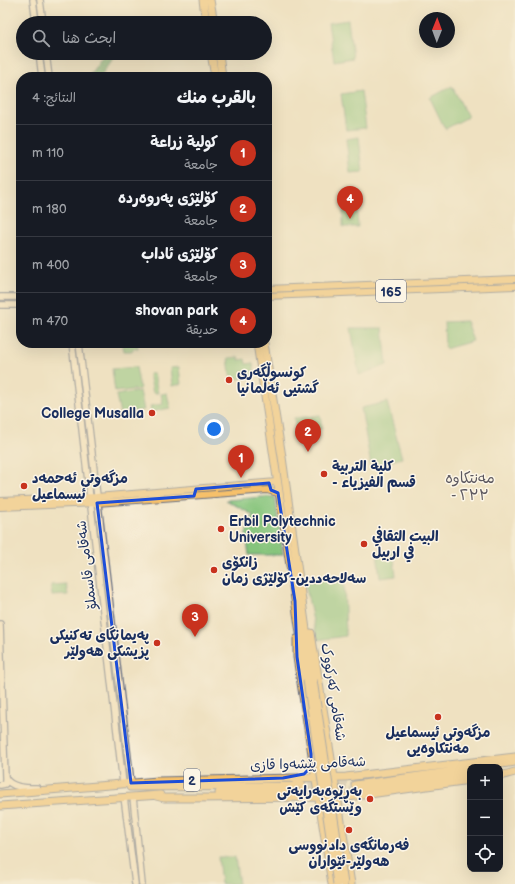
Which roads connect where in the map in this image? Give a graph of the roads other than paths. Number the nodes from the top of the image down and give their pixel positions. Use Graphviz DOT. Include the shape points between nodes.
graph roads {
  1 [pos="33,0"];
  2 [pos="40,0"];
  3 [pos="203,0"];
  4 [pos="210,0"];
  5 [pos="42,13"];
  6 [pos="35,14"];
  7 [pos="42,16"];
  8 [pos="205,16"];
  9 [pos="213,16"];
  10 [pos="40,60"];
  11 [pos="47,60"];
  12 [pos="212,60"];
  13 [pos="219,60"];
  14 [pos="41,72"];
  15 [pos="48,72"];
  16 [pos="214,72"];
  17 [pos="221,72"];
  18 [pos="515,279"];
  19 [pos="383,284"];
  20 [pos="515,286"];
  21 [pos="272,288"];
  22 [pos="384,291"];
  23 [pos="272,296"];
  24 [pos="0,297"];
  25 [pos="16,297"];
  26 [pos="16,305"];
  27 [pos="0,306"];
  28 [pos="73,348"];
  29 [pos="79,348"];
  30 [pos="258,348"];
  31 [pos="265,348"];
  32 [pos="277,482"];
  33 [pos="269,486"];
  34 [pos="278,493"];
  35 [pos="94,500"];
  36 [pos="0,501"];
  37 [pos="0,507"];
  38 [pos="298,600"];
  39 [pos="0,624"];
  40 [pos="105,627"];
  41 [pos="113,627"];
  42 [pos="310,680"];
  43 [pos="310,743"];
  44 [pos="127,748"];
  45 [pos="330,748"];
  46 [pos="119,749"];
  47 [pos="312,754"];
  48 [pos="515,757"];
  49 [pos="515,762"];
  50 [pos="502,764"];
  51 [pos="333,769"];
  52 [pos="467,769"];
  53 [pos="515,771"];
  54 [pos="503,772"];
  55 [pos="383,773"];
  56 [pos="503,775"];
  57 [pos="5,776"];
  58 [pos="467,776"];
  59 [pos="346,777"];
  60 [pos="284,778"];
  61 [pos="334,779"];
  62 [pos="467,780"];
  63 [pos="131,783"];
  64 [pos="322,783"];
  65 [pos="124,784"];
  66 [pos="0,785"];
  67 [pos="102,786"];
  68 [pos="51,790"];
  69 [pos="295,792"];
  70 [pos="0,794"];
  71 [pos="366,795"];
  72 [pos="156,796"];
  73 [pos="319,796"];
  74 [pos="335,796"];
  75 [pos="124,797"];
  76 [pos="133,797"];
  77 [pos="282,798"];
  78 [pos="0,807"];
  79 [pos="320,812"];
  80 [pos="126,815"];
  81 [pos="134,815"];
  82 [pos="341,818"];
  83 [pos="342,827"];
  84 [pos="324,831"];
  85 [pos="135,884"];
  86 [pos="142,884"];
  87 [pos="332,884"];
  88 [pos="337,884"];
  89 [pos="344,884"];
  90 [pos="351,884"];
  1 -- 6 [label="main road"];
  2 -- 5 [label="main road"];
  3 -- 8 [label="highway"];
  4 -- 9 [label="highway"];
  5 -- 6 [label="main road"];
  5 -- 7 [label="main road"];
  10 -- 14 [label="main road"];
  11 -- 15 [label="main road"];
  12 -- 16 [label="highway"];
  13 -- 17 [label="highway"];
  18 -- 19 [label="main road, 165"];
  19 -- 21 [label="main road, 165"];
  19 -- 22 [label="main road"];
  20 -- 22 [label="main road, 165"];
  22 -- 23 [label="main road, 165"];
  24 -- 25 [label="main road"];
  26 -- 27 [label="main road"];
  28 -- 35 [label="main road, شەقامی قاسملۆ"];
  29 -- 35 [label="main road, شەقامی قاسملۆ"];
  30 -- 32 [label="highway, شەقامی کەرکووک"];
  31 -- 38 [label="highway, شەقامی کەرکووک" via="282,457"];
  32 -- 33 [label="main road"];
  32 -- 34 [label="highway, شەقامی کەرکووک"];
  33 -- 34 [label="main road"];
  33 -- 35 [label="main road"];
  34 -- 38 [label="highway, شەقامی کەرکووک"];
  35 -- 36 [label="main road"];
  35 -- 37 [label="main road"];
  35 -- 40 [label="main road, شەقامی قاسملۆ"];
  35 -- 41 [label="main road, شەقامی قاسملۆ"];
  38 -- 42 [label="highway, شەقامی کەرکووک"];
  38 -- 43 [label="highway, شەقامی کەرکووک" via="297,657"];
  38 -- 45 [label="highway, شەقامی کەرکووک" via="313,642"];
  39 -- 57 [label="main road"];
  40 -- 41 [label="main road"];
  40 -- 46 [label="main road, شەقامی قاسملۆ"];
  41 -- 44 [label="main road, شەقامی قاسملۆ"];
  42 -- 88 [label="highway, شەقامی کەرکووک, bridge"];
  42 -- 89 [label="highway, شەقامی کەرکووک, bridge"];
  43 -- 45 [label="highway" via="313,754 318,758 326,757"];
  43 -- 47 [label="highway, شەقامی کەرکووک"];
  44 -- 46 [label="main road"];
  44 -- 63 [label="main road, شەقامی قاسملۆ"];
  45 -- 51 [label="highway, شەقامی کەرکووک"];
  46 -- 65 [label="main road, شەقامی قاسملۆ"];
  47 -- 60 [label="highway" via="311,767 307,772"];
  47 -- 64 [label="highway, شەقامی کەرکووک"];
  48 -- 55 [label="highway, شەقامی پێشەوا قازی"];
  49 -- 50 [label="highway"];
  51 -- 59 [label="highway" via="336,774"];
  51 -- 61 [label="highway"];
  52 -- 58 [label="highway, شەقامی پێشەوا قازی" via="356,787"];
  53 -- 54 [label="highway"];
  53 -- 56 [label="highway"];
  55 -- 59 [label="highway, شەقامی پێشەوا قازی"];
  55 -- 71 [label="highway" via="352,780 353,794"];
  57 -- 66 [label="main road" via="5,784"];
  57 -- 68 [label="main road" via="12,785"];
  59 -- 61 [label="highway, شەقامی پێشەوا قازی"];
  60 -- 63 [label="highway, شەقامی پێشەوا قازی / 2"];
  60 -- 64 [label="highway, شەقامی پێشەوا قازی / 2" via="306,778"];
  60 -- 77 [label="highway" via="299,780 304,788 298,796"];
  61 -- 64 [label="highway"];
  61 -- 64 [label="highway, شەقامی پێشەوا قازی"];
  61 -- 74 [label="highway"];
  62 -- 71 [label="highway, شەقامی پێشەوا قازی"];
  63 -- 65 [label="highway, شەقامی پێشەوا قازی / 2"];
  64 -- 73 [label="highway"];
  64 -- 73 [label="highway"];
  64 -- 74 [label="highway"];
  65 -- 67 [label="highway, شەقامی پێشەوا قازی / 2"];
  67 -- 68 [label="highway, شەقامی پێشەوا قازی / 2"];
  67 -- 69 [label="highway, شەقامی پێشەوا قازی"];
  68 -- 70 [label="highway, شەقامی پێشەوا قازی / 2"];
  69 -- 72 [label="highway, شەقامی پێشەوا قازی"];
  69 -- 73 [label="highway, شەقامی پێشەوا قازی" via="307,798"];
  69 -- 77 [label="highway, شەقامی پێشەوا قازی / 2"];
  69 -- 79 [label="highway, 2" via="311,801"];
  71 -- 74 [label="highway, شەقامی پێشەوا قازی"];
  71 -- 82 [label="highway" via="347,802"];
  72 -- 76 [label="highway, شەقامی پێشەوا قازی / 2"];
  72 -- 77 [label="highway, شەقامی پێشەوا قازی / 2"];
  73 -- 74 [label="highway, شەقامی پێشەوا قازی"];
  73 -- 79 [label="highway"];
  74 -- 82 [label="highway"];
  75 -- 76 [label="highway, شەقامی پێشەوا قازی / 2"];
  75 -- 78 [label="highway, شەقامی پێشەوا قازی / 2"];
  75 -- 80 [label="main road"];
  76 -- 81 [label="main road"];
  79 -- 84 [label="highway"];
  80 -- 81 [label="main road"];
  80 -- 85 [label="main road"];
  81 -- 86 [label="main road"];
  82 -- 83 [label="highway"];
  83 -- 84 [label="highway" via="338,818 331,816 325,820"];
  83 -- 90 [label="highway"];
  84 -- 87 [label="highway"];
}
